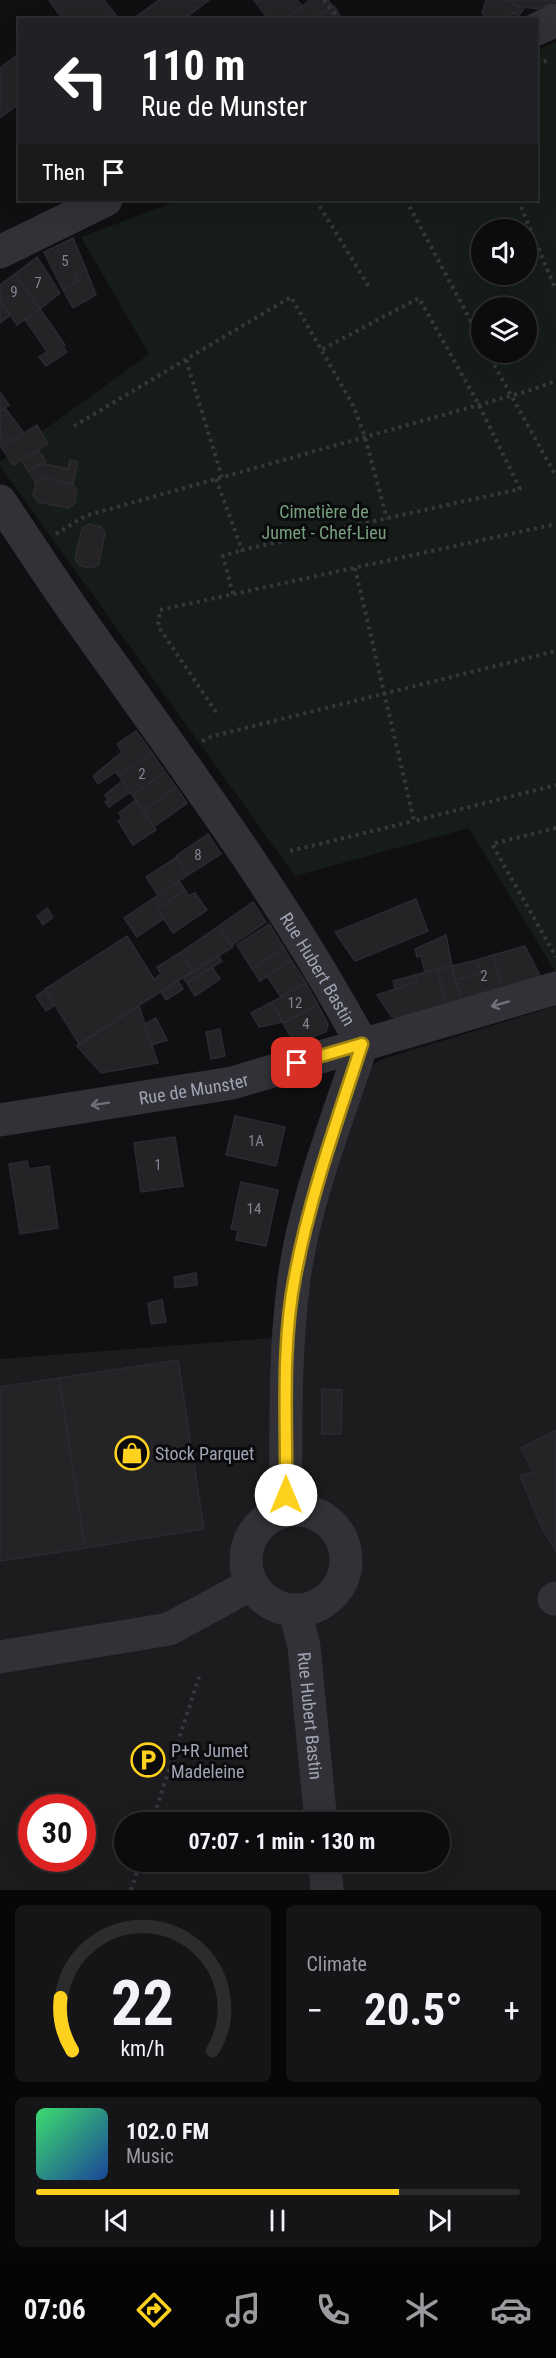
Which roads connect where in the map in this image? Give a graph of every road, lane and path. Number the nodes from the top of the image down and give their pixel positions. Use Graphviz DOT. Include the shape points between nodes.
graph roads {
  1 [pos="324,0"];
  2 [pos="338,18"];
  3 [pos="556,20"];
  4 [pos="538,29"];
  5 [pos="556,57"];
  6 [pos="538,65"];
  7 [pos="104,201"];
  8 [pos="317,201"];
  9 [pos="407,201"];
  10 [pos="518,201"];
  11 [pos="0,252"];
  12 [pos="369,287"];
  13 [pos="556,290"];
  14 [pos="471,321"];
  15 [pos="321,350"];
  16 [pos="186,360"];
  17 [pos="493,363"];
  18 [pos="556,381"];
  19 [pos="510,396"];
  20 [pos="479,405"];
  21 [pos="74,426"];
  22 [pos="365,437"];
  23 [pos="556,476"];
  24 [pos="222,477"];
  25 [pos="216,479"];
  26 [pos="0,501"];
  27 [pos="387,519"];
  28 [pos="556,524"];
  29 [pos="32,549"];
  30 [pos="242,550"];
  31 [pos="355,568"];
  32 [pos="233,594"];
  33 [pos="556,651"];
  34 [pos="385,693"];
  35 [pos="216,712"];
  36 [pos="176,754"];
  37 [pos="556,784"];
  38 [pos="414,821"];
  39 [pos="556,828"];
  40 [pos="291,851"];
  41 [pos="556,957"];
  42 [pos="556,988"];
  43 [pos="362,1044"];
  44 [pos="0,1120"];
  45 [pos="286,1511"];
  46 [pos="252,1584"];
  47 [pos="295,1611"];
  48 [pos="0,1657"];
  49 [pos="199,1677"];
  50 [pos="155,1812"];
  51 [pos="320,1812"];
  52 [pos="137,1872"];
  53 [pos="326,1872"];
  54 [pos="131,1890"];
  55 [pos="327,1890"];
  1 -- 2 [label="path"];
  3 -- 4 [label="street"];
  5 -- 6 [label="path"];
  7 -- 11 [label="street"];
  8 -- 12 [label="path"];
  9 -- 14 [label="path"];
  10 -- 13 [label="path"];
  15 -- 16 [label="path" via="291,297"];
  15 -- 20 [label="path" via="419,298"];
  15 -- 22 [label="path" via="354,407"];
  16 -- 21 [label="path"];
  16 -- 24 [label="path"];
  17 -- 19 [label="path"];
  18 -- 19 [label="path"];
  19 -- 20 [label="path"];
  19 -- 23 [label="path"];
  20 -- 22 [label="path"];
  20 -- 27 [label="path" via="520,489"];
  22 -- 24 [label="path"];
  22 -- 27 [label="path"];
  24 -- 25 [label="path"];
  25 -- 29 [label="path" via="85,516"];
  25 -- 30 [label="path"];
  26 -- 29 [label="street, Rue Hubert Bastin"];
  27 -- 30 [label="path"];
  28 -- 31 [label="path"];
  29 -- 36 [label="street, Rue Hubert Bastin"];
  30 -- 32 [label="path" via="223,556"];
  31 -- 32 [label="path"];
  31 -- 34 [label="path"];
  32 -- 35 [label="path" via="160,610 158,626"];
  33 -- 34 [label="path"];
  34 -- 36 [label="path" via="213,736"];
  34 -- 38 [label="path"];
  36 -- 43 [label="street, Rue Hubert Bastin" via="322,971"];
  37 -- 38 [label="path"];
  38 -- 40 [label="path"];
  39 -- 41 [label="path" via="492,844"];
  42 -- 43 [label="street, Rue de Munster, one-way"];
  43 -- 44 [label="street, Rue de Munster, one-way" via="232,1083"];
  43 -- 45 [label="street, Rue Hubert Bastin" via="312,1200 294,1278 285,1378"];
  45 -- 46 [label="street" via="269,1518 248,1545 246,1568"];
  45 -- 47 [label="street" via="303,1510 333,1525 347,1557 345,1575 337,1590 308,1610"];
  46 -- 47 [label="street" via="263,1598"];
  46 -- 48 [label="street" via="169,1629"];
  47 -- 51 [label="street, Rue Hubert Bastin" via="304,1647"];
  49 -- 50 [label="path"];
  52 -- 54 [label="path"];
  53 -- 55 [label="street"];
}
